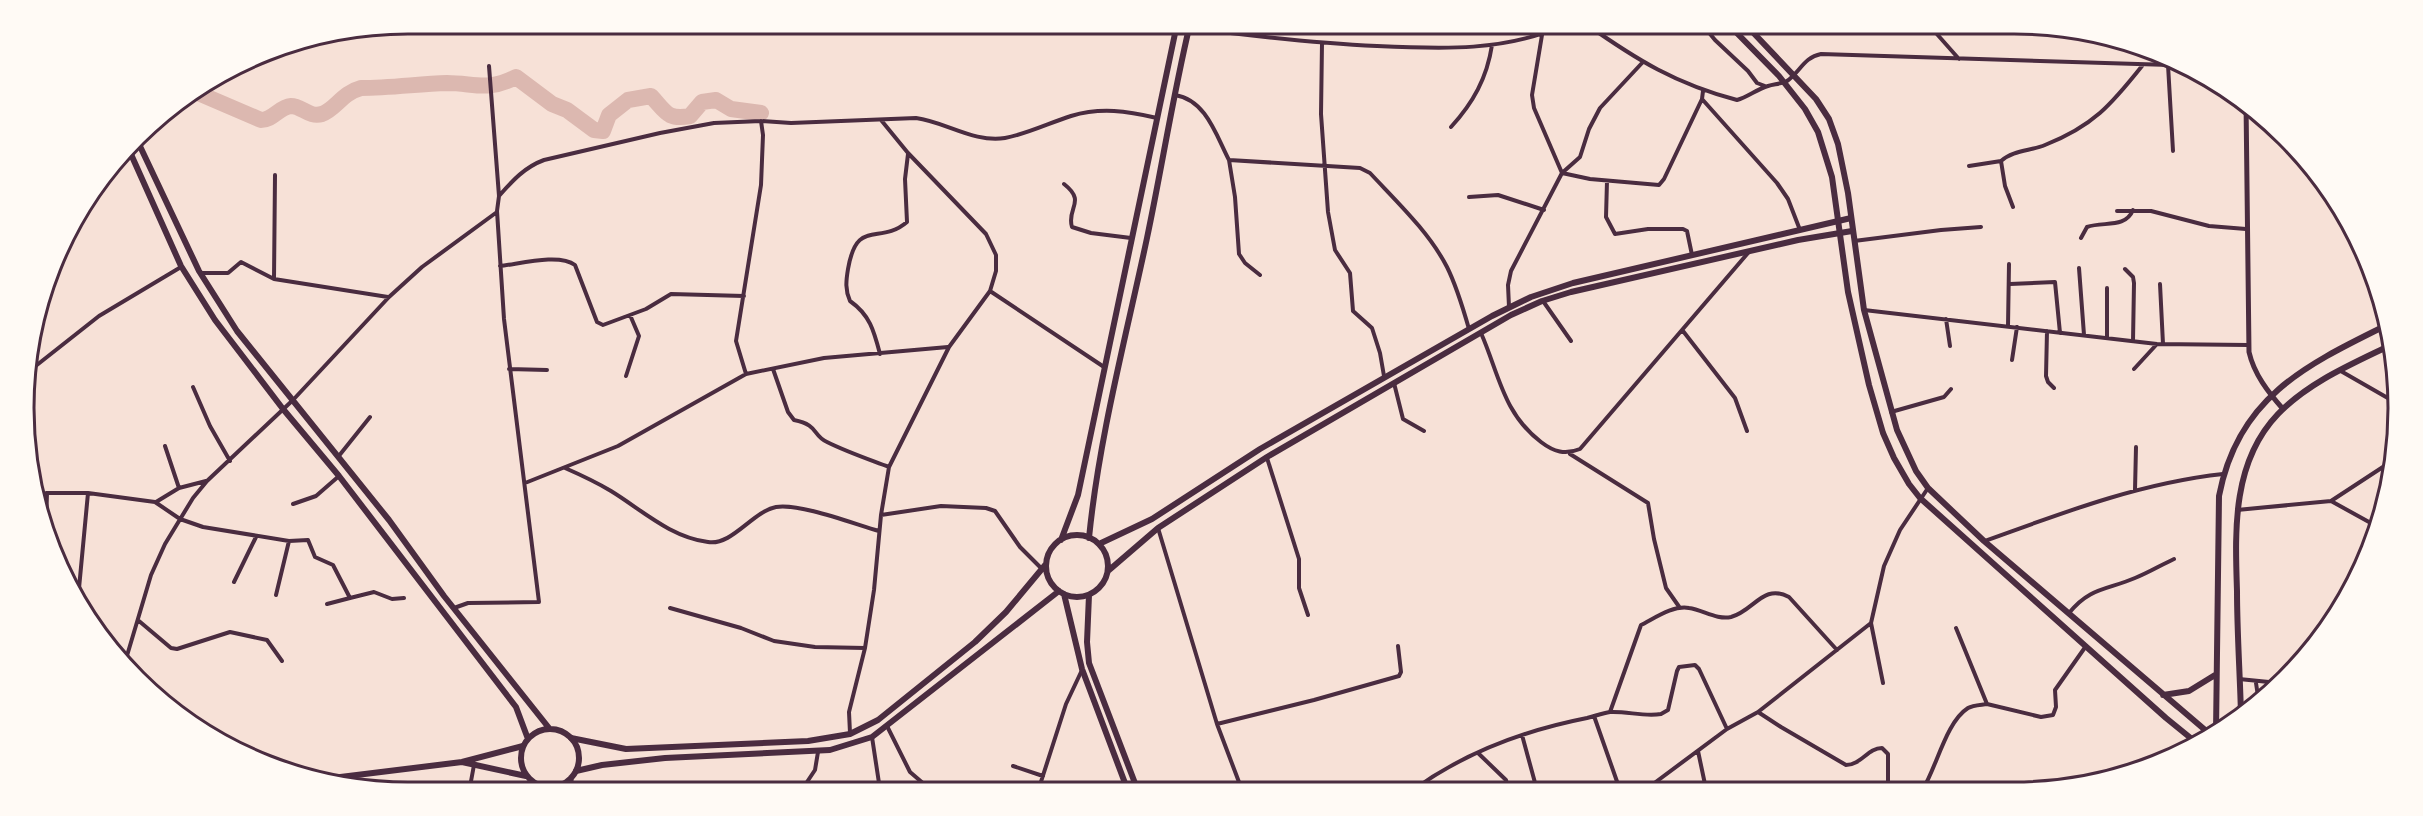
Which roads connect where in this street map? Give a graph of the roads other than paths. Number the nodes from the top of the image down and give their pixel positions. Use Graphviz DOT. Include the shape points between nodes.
graph roads {
  1 [pos="1176,34"];
  2 [pos="1187,34"];
  3 [pos="1252,34"];
  4 [pos="1600,34"];
  5 [pos="1710,34"];
  6 [pos="1737,34"];
  7 [pos="1756,34"];
  8 [pos="1937,34"];
  9 [pos="1542,35"];
  10 [pos="1322,43"];
  11 [pos="1492,45"];
  12 [pos="1960,60"];
  13 [pos="1642,63"];
  14 [pos="2142,65"];
  15 [pos="2162,65"];
  16 [pos="489,66"];
  17 [pos="2169,68"];
  18 [pos="1795,75"];
  19 [pos="1784,83"];
  20 [pos="1766,87"];
  21 [pos="1703,92"];
  22 [pos="1175,95"];
  23 [pos="1702,99"];
  24 [pos="2246,115"];
  25 [pos="1157,118"];
  26 [pos="880,120"];
  27 [pos="761,121"];
  28 [pos="1451,127"];
  29 [pos="141,148"];
  30 [pos="2173,151"];
  31 [pos="908,153"];
  32 [pos="132,157"];
  33 [pos="1229,160"];
  34 [pos="1148,161"];
  35 [pos="2001,161"];
  36 [pos="1161,165"];
  37 [pos="1325,166"];
  38 [pos="1969,166"];
  39 [pos="1562,173"];
  40 [pos="275,175"];
  41 [pos="1608,181"];
  42 [pos="1064,184"];
  43 [pos="499,196"];
  44 [pos="1469,197"];
  45 [pos="2013,207"];
  46 [pos="1544,210"];
  47 [pos="2133,210"];
  48 [pos="497,211"];
  49 [pos="2117,211"];
  50 [pos="1851,218"];
  51 [pos="1838,222"];
  52 [pos="1982,227"];
  53 [pos="2246,229"];
  54 [pos="1800,230"];
  55 [pos="1852,231"];
  56 [pos="1840,234"];
  57 [pos="1132,238"];
  58 [pos="2081,238"];
  59 [pos="1853,242"];
  60 [pos="1748,253"];
  61 [pos="1692,255"];
  62 [pos="2009,264"];
  63 [pos="181,266"];
  64 [pos="500,266"];
  65 [pos="2079,268"];
  66 [pos="2125,269"];
  67 [pos="199,271"];
  68 [pos="1260,274"];
  69 [pos="274,279"];
  70 [pos="2010,284"];
  71 [pos="2160,284"];
  72 [pos="2107,288"];
  73 [pos="990,291"];
  74 [pos="744,296"];
  75 [pos="389,297"];
  76 [pos="1542,301"];
  77 [pos="1509,307"];
  78 [pos="1864,309"];
  79 [pos="630,315"];
  80 [pos="1946,319"];
  81 [pos="2008,326"];
  82 [pos="2017,327"];
  83 [pos="1469,329"];
  84 [pos="2380,329"];
  85 [pos="1683,331"];
  86 [pos="2047,331"];
  87 [pos="1480,332"];
  88 [pos="2060,333"];
  89 [pos="2084,335"];
  90 [pos="2107,338"];
  91 [pos="1571,341"];
  92 [pos="2133,341"];
  93 [pos="2157,344"];
  94 [pos="2163,344"];
  95 [pos="2248,345"];
  96 [pos="1950,346"];
  97 [pos="949,347"];
  98 [pos="2383,349"];
  99 [pos="880,354"];
  100 [pos="2012,360"];
  101 [pos="37,365"];
  102 [pos="772,368"];
  103 [pos="1105,368"];
  104 [pos="509,369"];
  105 [pos="2134,369"];
  106 [pos="547,370"];
  107 [pos="2339,370"];
  108 [pos="746,374"];
  109 [pos="626,376"];
  110 [pos="1384,376"];
  111 [pos="1394,383"];
  112 [pos="193,387"];
  113 [pos="2054,388"];
  114 [pos="1951,389"];
  115 [pos="2270,395"];
  116 [pos="2388,398"];
  117 [pos="293,400"];
  118 [pos="284,409"];
  119 [pos="2283,409"];
  120 [pos="1891,412"];
  121 [pos="370,417"];
  122 [pos="1425,431"];
  123 [pos="1747,431"];
  124 [pos="165,446"];
  125 [pos="2136,447"];
  126 [pos="1569,454"];
  127 [pos="338,457"];
  128 [pos="1266,457"];
  129 [pos="230,461"];
  130 [pos="889,467"];
  131 [pos="2383,467"];
  132 [pos="565,468"];
  133 [pos="2223,474"];
  134 [pos="339,476"];
  135 [pos="207,481"];
  136 [pos="524,483"];
  137 [pos="179,488"];
  138 [pos="1928,488"];
  139 [pos="2135,490"];
  140 [pos="88,493"];
  141 [pos="47,494"];
  142 [pos="1920,498"];
  143 [pos="2331,501"];
  144 [pos="155,502"];
  145 [pos="47,504"];
  146 [pos="293,504"];
  147 [pos="2237,510"];
  148 [pos="880,515"];
  149 [pos="180,519"];
  150 [pos="2371,522"];
  151 [pos="1158,528"];
  152 [pos="879,531"];
  153 [pos="256,537"];
  154 [pos="1089,538"];
  155 [pos="1060,540"];
  156 [pos="289,541"];
  157 [pos="1984,541"];
  158 [pos="1099,544"];
  159 [pos="2174,559"];
  160 [pos="1044,567"];
  161 [pos="1108,571"];
  162 [pos="234,582"];
  163 [pos="79,585"];
  164 [pos="1061,593"];
  165 [pos="276,595"];
  166 [pos="1089,595"];
  167 [pos="350,598"];
  168 [pos="404,598"];
  169 [pos="327,604"];
  170 [pos="453,608"];
  171 [pos="670,608"];
  172 [pos="1680,608"];
  173 [pos="2068,613"];
  174 [pos="1308,615"];
  175 [pos="139,621"];
  176 [pos="1871,623"];
  177 [pos="1956,628"];
  178 [pos="2086,645"];
  179 [pos="1398,646"];
  180 [pos="865,648"];
  181 [pos="1837,650"];
  182 [pos="128,655"];
  183 [pos="282,661"];
  184 [pos="1082,669"];
  185 [pos="2215,675"];
  186 [pos="2239,679"];
  187 [pos="2256,682"];
  188 [pos="1883,683"];
  189 [pos="2268,683"];
  190 [pos="2257,692"];
  191 [pos="2163,695"];
  192 [pos="1987,704"];
  193 [pos="2240,705"];
  194 [pos="1610,712"];
  195 [pos="1758,712"];
  196 [pos="1594,716"];
  197 [pos="2216,723"];
  198 [pos="1217,724"];
  199 [pos="888,726"];
  200 [pos="549,728"];
  201 [pos="1727,729"];
  202 [pos="2204,730"];
  203 [pos="850,734"];
  204 [pos="1522,735"];
  205 [pos="872,737"];
  206 [pos="571,738"];
  207 [pos="2190,738"];
  208 [pos="528,739"];
  209 [pos="524,746"];
  210 [pos="1698,751"];
  211 [pos="818,752"];
  212 [pos="1478,753"];
  213 [pos="462,762"];
  214 [pos="474,764"];
  215 [pos="1013,766"];
  216 [pos="576,771"];
  217 [pos="348,776"];
  218 [pos="1043,776"];
  219 [pos="529,778"];
  220 [pos="571,778"];
  221 [pos="471,782"];
  222 [pos="531,782"];
  223 [pos="538,782"];
  224 [pos="563,782"];
  225 [pos="570,782"];
  226 [pos="807,782"];
  227 [pos="879,782"];
  228 [pos="922,782"];
  229 [pos="1041,782"];
  230 [pos="1125,782"];
  231 [pos="1135,782"];
  232 [pos="1239,782"];
  233 [pos="1424,782"];
  234 [pos="1507,782"];
  235 [pos="1535,782"];
  236 [pos="1617,782"];
  237 [pos="1656,782"];
  238 [pos="1705,782"];
  239 [pos="1888,782"];
  240 [pos="1927,782"];
  1 -- 25 [label="main road"];
  2 -- 22 [label="main road"];
  3 -- 10 [label="street"];
  4 -- 13 [label="street"];
  5 -- 20 [label="street" via="1757,83"];
  6 -- 19 [label="main road"];
  7 -- 18 [label="main road"];
  8 -- 12 [label="street"];
  9 -- 11 [label="street"];
  9 -- 39 [label="street" via="1532,95"];
  10 -- 11 [label="street" via="1440,48"];
  10 -- 37 [label="street"];
  11 -- 28 [label="street" via="1481,85"];
  12 -- 14 [label="street"];
  12 -- 18 [label="street" via="1821,54 1805,62"];
  13 -- 21 [label="street"];
  13 -- 39 [label="street" via="1600,108 1588,129 1580,157"];
  14 -- 15 [label="street"];
  14 -- 35 [label="street" via="2097,118"];
  16 -- 43 [label="street"];
  17 -- 30 [label="street"];
  18 -- 19 [label="street"];
  18 -- 50 [label="main road" via="1829,119"];
  19 -- 20 [label="street"];
  19 -- 51 [label="main road" via="1818,132 1832,177"];
  20 -- 21 [label="street" via="1737,100"];
  21 -- 23 [label="street"];
  22 -- 33 [label="street" via="1195,101"];
  22 -- 36 [label="main road"];
  23 -- 41 [label="street" via="1659,185"];
  23 -- 54 [label="street" via="1777,183"];
  24 -- 53 [label="street"];
  25 -- 26 [label="street" via="1107,111 1074,116 1005,138 970,135 930,120"];
  25 -- 34 [label="main road"];
  26 -- 27 [label="street"];
  26 -- 31 [label="street"];
  27 -- 43 [label="street" via="714,123 544,160 524,170"];
  27 -- 74 [label="street" via="761,184"];
  29 -- 67 [label="main road"];
  31 -- 73 [label="street" via="986,234 996,255"];
  31 -- 99 [label="street" via="907,222 900,228 866,235 856,242 846,281 850,301 871,322"];
  32 -- 63 [label="main road"];
  33 -- 37 [label="street"];
  33 -- 68 [label="street" via="1239,254"];
  34 -- 36 [label="main road"];
  34 -- 57 [label="main road"];
  35 -- 38 [label="street"];
  35 -- 45 [label="street"];
  36 -- 154 [label="main road" via="1113,394"];
  37 -- 83 [label="street" via="1360,168 1370,173 1425,233 1447,267"];
  37 -- 110 [label="street" via="1332,241 1350,273 1353,311 1376,337"];
  39 -- 41 [label="street"];
  39 -- 46 [label="street"];
  40 -- 69 [label="street"];
  41 -- 61 [label="street" via="1606,217 1615,234 1683,229 1687,231"];
  42 -- 57 [label="street" via="1073,190 1076,202 1072,227"];
  43 -- 48 [label="street"];
  44 -- 46 [label="street" via="1498,195"];
  46 -- 77 [label="street" via="1511,271"];
  47 -- 49 [label="street"];
  47 -- 53 [label="street" via="2209,226"];
  47 -- 58 [label="street" via="2123,222 2087,227"];
  48 -- 64 [label="street"];
  48 -- 75 [label="street"];
  50 -- 51 [label="main road"];
  50 -- 55 [label="main road"];
  51 -- 54 [label="main road"];
  51 -- 56 [label="main road"];
  52 -- 59 [label="street"];
  53 -- 95 [label="street"];
  54 -- 61 [label="main road"];
  55 -- 56 [label="main road"];
  55 -- 59 [label="main road"];
  56 -- 60 [label="main road"];
  56 -- 142 [label="main road" via="1848,292 1869,385 1894,458"];
  57 -- 103 [label="main road"];
  59 -- 78 [label="main road"];
  60 -- 76 [label="main road"];
  60 -- 85 [label="street"];
  61 -- 77 [label="main road" via="1573,283"];
  62 -- 70 [label="street"];
  63 -- 101 [label="street" via="99,316"];
  63 -- 118 [label="main road" via="215,320"];
  64 -- 79 [label="street" via="568,260 575,265 597,322 603,325"];
  64 -- 104 [label="street"];
  65 -- 89 [label="street"];
  66 -- 92 [label="street" via="2134,284"];
  67 -- 69 [label="street" via="228,273 241,262"];
  67 -- 117 [label="main road" via="237,331"];
  69 -- 75 [label="street"];
  70 -- 81 [label="street"];
  70 -- 88 [label="street" via="2055,282"];
  71 -- 94 [label="street"];
  72 -- 90 [label="street"];
  73 -- 97 [label="street"];
  73 -- 103 [label="street"];
  74 -- 79 [label="street" via="671,294"];
  74 -- 108 [label="street" via="736,341"];
  75 -- 117 [label="street"];
  76 -- 87 [label="main road"];
  76 -- 91 [label="street"];
  77 -- 83 [label="main road"];
  78 -- 80 [label="street"];
  78 -- 120 [label="main road"];
  79 -- 109 [label="street" via="639,336"];
  80 -- 81 [label="street"];
  80 -- 96 [label="street"];
  81 -- 82 [label="street"];
  82 -- 86 [label="street"];
  82 -- 100 [label="street"];
  83 -- 110 [label="main road"];
  84 -- 115 [label="main road" via="2317,360"];
  85 -- 123 [label="street" via="1735,398"];
  85 -- 126 [label="street" via="1580,449"];
  86 -- 88 [label="street"];
  86 -- 113 [label="street" via="2046,376"];
  87 -- 111 [label="main road"];
  87 -- 126 [label="street" via="1514,416 1544,444"];
  88 -- 89 [label="street"];
  89 -- 90 [label="street"];
  90 -- 92 [label="street"];
  92 -- 93 [label="street"];
  93 -- 94 [label="street"];
  93 -- 105 [label="street"];
  94 -- 95 [label="street"];
  95 -- 115 [label="street" via="2251,364"];
  97 -- 99 [label="street"];
  97 -- 130 [label="street"];
  98 -- 107 [label="main road"];
  99 -- 102 [label="street" via="824,358"];
  102 -- 108 [label="street"];
  102 -- 130 [label="street" via="794,420 807,422 824,441"];
  103 -- 155 [label="main road" via="1078,495"];
  104 -- 106 [label="street"];
  104 -- 136 [label="street"];
  107 -- 116 [label="street"];
  107 -- 119 [label="main road"];
  108 -- 132 [label="street" via="618,446"];
  110 -- 158 [label="main road" via="1152,519"];
  111 -- 122 [label="street" via="1403,419"];
  111 -- 128 [label="main road"];
  112 -- 129 [label="street"];
  114 -- 120 [label="street" via="1944,397"];
  115 -- 119 [label="street"];
  115 -- 133 [label="main road" via="2246,426"];
  117 -- 118 [label="street"];
  117 -- 127 [label="main road"];
  118 -- 129 [label="street"];
  118 -- 134 [label="main road"];
  119 -- 147 [label="main road" via="2255,449"];
  120 -- 138 [label="main road" via="1903,445"];
  121 -- 127 [label="street"];
  124 -- 137 [label="street"];
  125 -- 139 [label="street"];
  126 -- 172 [label="street" via="1648,503 1666,588"];
  127 -- 170 [label="main road" via="389,519"];
  128 -- 151 [label="main road"];
  128 -- 174 [label="street" via="1299,559 1299,588"];
  129 -- 135 [label="street"];
  130 -- 148 [label="street"];
  131 -- 143 [label="street"];
  132 -- 136 [label="street"];
  132 -- 152 [label="street" via="611,491 666,528 706,542 716,543 760,512 777,507 797,508"];
  133 -- 139 [label="street"];
  133 -- 185 [label="main road" via="2217,540"];
  134 -- 146 [label="street" via="316,496"];
  134 -- 208 [label="main road" via="516,707"];
  135 -- 137 [label="street"];
  135 -- 149 [label="street"];
  136 -- 170 [label="street" via="539,602 468,603"];
  137 -- 144 [label="street"];
  138 -- 142 [label="street"];
  138 -- 157 [label="main road"];
  139 -- 157 [label="street"];
  140 -- 141 [label="street"];
  140 -- 144 [label="street"];
  140 -- 163 [label="street"];
  141 -- 145 [label="street"];
  142 -- 176 [label="street" via="1884,566"];
  142 -- 178 [label="main road"];
  143 -- 147 [label="street"];
  143 -- 150 [label="street"];
  144 -- 149 [label="street"];
  147 -- 186 [label="main road"];
  148 -- 152 [label="street"];
  148 -- 160 [label="street" via="941,506 986,508 995,511 1020,547"];
  149 -- 153 [label="street"];
  149 -- 175 [label="street" via="152,575"];
  151 -- 161 [label="main road"];
  151 -- 198 [label="street"];
  152 -- 180 [label="street"];
  153 -- 156 [label="street"];
  153 -- 162 [label="street"];
  154 -- 155 [label="main road" via="1075,535"];
  154 -- 158 [label="main road"];
  155 -- 160 [label="main road"];
  156 -- 165 [label="street"];
  156 -- 167 [label="street" via="310,540 315,557 333,565"];
  157 -- 173 [label="main road"];
  158 -- 161 [label="main road" via="1105,552"];
  159 -- 173 [label="street" via="2137,578 2091,593"];
  160 -- 164 [label="main road"];
  160 -- 203 [label="main road" via="975,642 878,720"];
  161 -- 166 [label="main road" via="1098,589"];
  164 -- 166 [label="main road" via="1072,597"];
  164 -- 184 [label="main road"];
  164 -- 199 [label="main road"];
  166 -- 231 [label="main road" via="1089,663"];
  167 -- 168 [label="street" via="374,592 392,599"];
  167 -- 169 [label="street"];
  170 -- 200 [label="main road"];
  171 -- 180 [label="street" via="774,641"];
  172 -- 181 [label="street" via="1728,617 1771,592 1779,592 1789,597"];
  172 -- 194 [label="street" via="1641,626"];
  173 -- 191 [label="main road"];
  175 -- 182 [label="street"];
  175 -- 183 [label="street" via="171,648 236,632 267,640"];
  176 -- 181 [label="street"];
  176 -- 188 [label="street"];
  177 -- 192 [label="street"];
  178 -- 192 [label="street" via="2055,690 2053,715 2041,717"];
  178 -- 207 [label="main road"];
  179 -- 198 [label="street" via="1399,676"];
  180 -- 203 [label="street" via="849,712"];
  181 -- 195 [label="street"];
  184 -- 218 [label="street" via="1066,704"];
  184 -- 230 [label="main road"];
  185 -- 191 [label="main road" via="2189,691"];
  185 -- 197 [label="main road"];
  186 -- 187 [label="street"];
  186 -- 193 [label="main road"];
  187 -- 189 [label="street"];
  187 -- 190 [label="street"];
  191 -- 202 [label="main road"];
  192 -- 240 [label="street" via="1971,706 1958,716"];
  194 -- 196 [label="street"];
  194 -- 201 [label="street" via="1661,714 1668,710 1679,667 1695,664"];
  195 -- 201 [label="street"];
  195 -- 239 [label="street" via="1846,765 1882,748 1888,754"];
  196 -- 204 [label="street"];
  196 -- 236 [label="street"];
  198 -- 232 [label="street"];
  199 -- 205 [label="main road"];
  199 -- 228 [label="street" via="910,772"];
  200 -- 206 [label="main road"];
  200 -- 208 [label="main road"];
  201 -- 210 [label="street"];
  203 -- 206 [label="main road" via="808,741 626,749"];
  204 -- 212 [label="street"];
  204 -- 235 [label="street"];
  205 -- 211 [label="main road"];
  205 -- 227 [label="street"];
  206 -- 216 [label="main road" via="578,753"];
  208 -- 209 [label="main road"];
  209 -- 213 [label="main road"];
  209 -- 219 [label="main road" via="521,755"];
  210 -- 237 [label="street"];
  210 -- 238 [label="street"];
  211 -- 216 [label="main road" via="665,758"];
  211 -- 226 [label="street"];
  212 -- 233 [label="street"];
  212 -- 234 [label="street"];
  213 -- 214 [label="main road"];
  213 -- 217 [label="main road"];
  214 -- 219 [label="main road"];
  214 -- 221 [label="street"];
  215 -- 218 [label="street"];
  216 -- 220 [label="main road"];
  218 -- 229 [label="street"];
  219 -- 222 [label="main road"];
  219 -- 223 [label="main road"];
  220 -- 224 [label="main road"];
  220 -- 225 [label="main road"];
}
